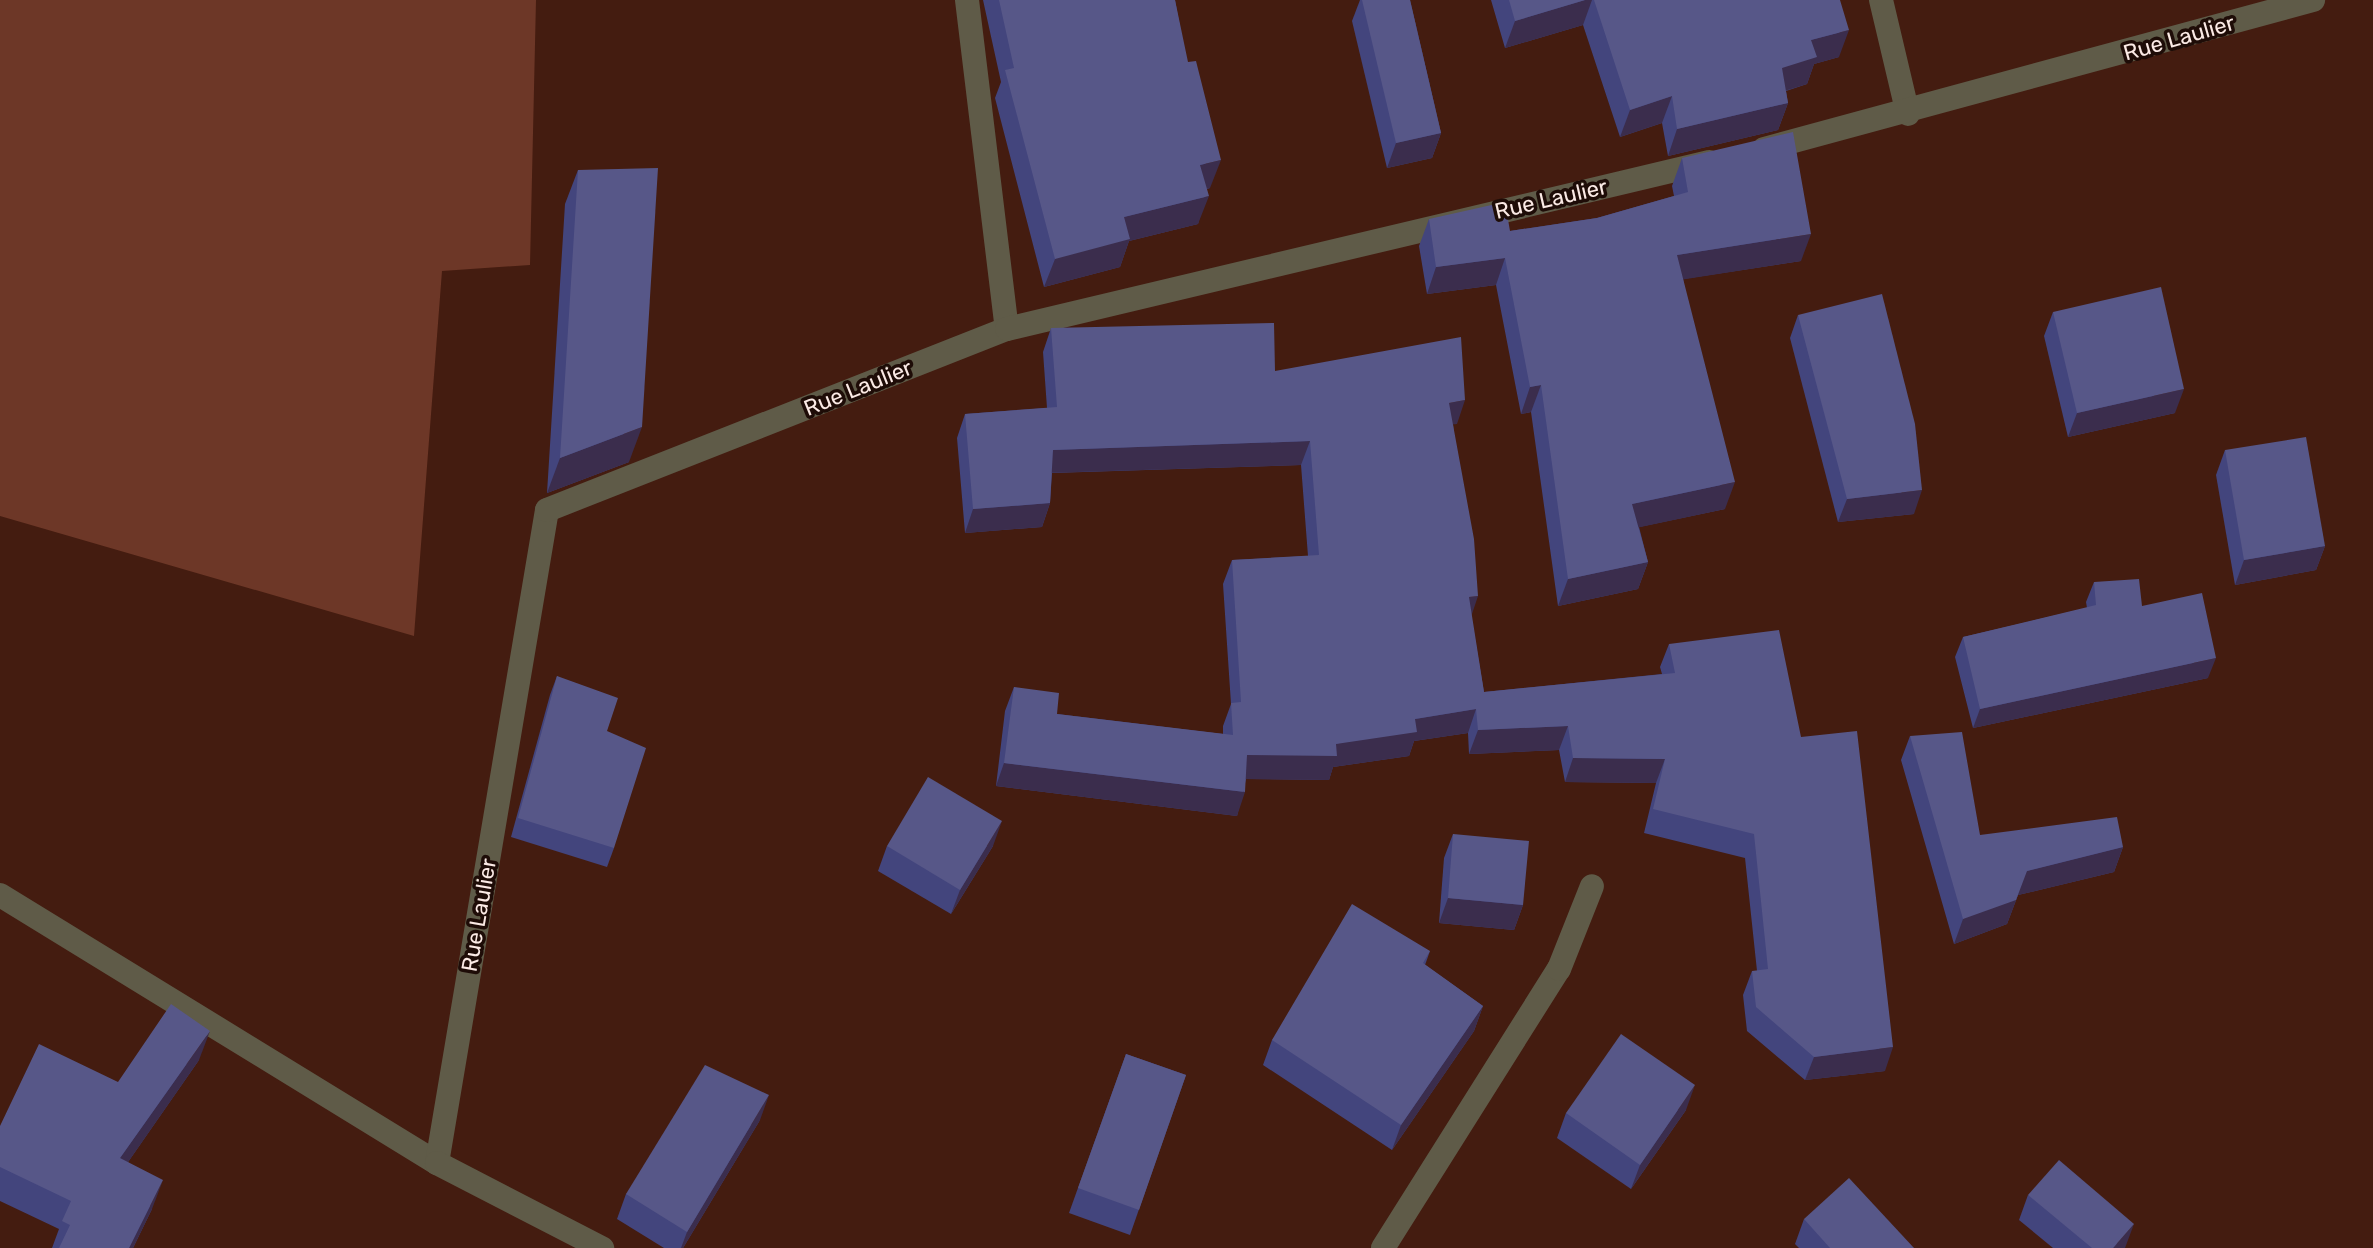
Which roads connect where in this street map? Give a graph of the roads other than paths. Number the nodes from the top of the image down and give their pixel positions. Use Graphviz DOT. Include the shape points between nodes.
graph roads {
  1 [pos="967,0"];
  2 [pos="1881,0"];
  3 [pos="2313,0"];
  4 [pos="1908,114"];
  5 [pos="1007,329"];
  6 [pos="1592,886"];
  7 [pos="0,895"];
  8 [pos="437,1163"];
  9 [pos="602,1248"];
  10 [pos="1383,1248"];
  1 -- 5 [label="street"];
  2 -- 4 [label="street"];
  3 -- 4 [label="street, Rue Laulier"];
  4 -- 5 [label="street, Rue Laulier"];
  5 -- 8 [label="street, Rue Laulier" via="547,510"];
  6 -- 10 [label="street" via="1559,969"];
  7 -- 8 [label="street"];
  8 -- 9 [label="street"];
}
